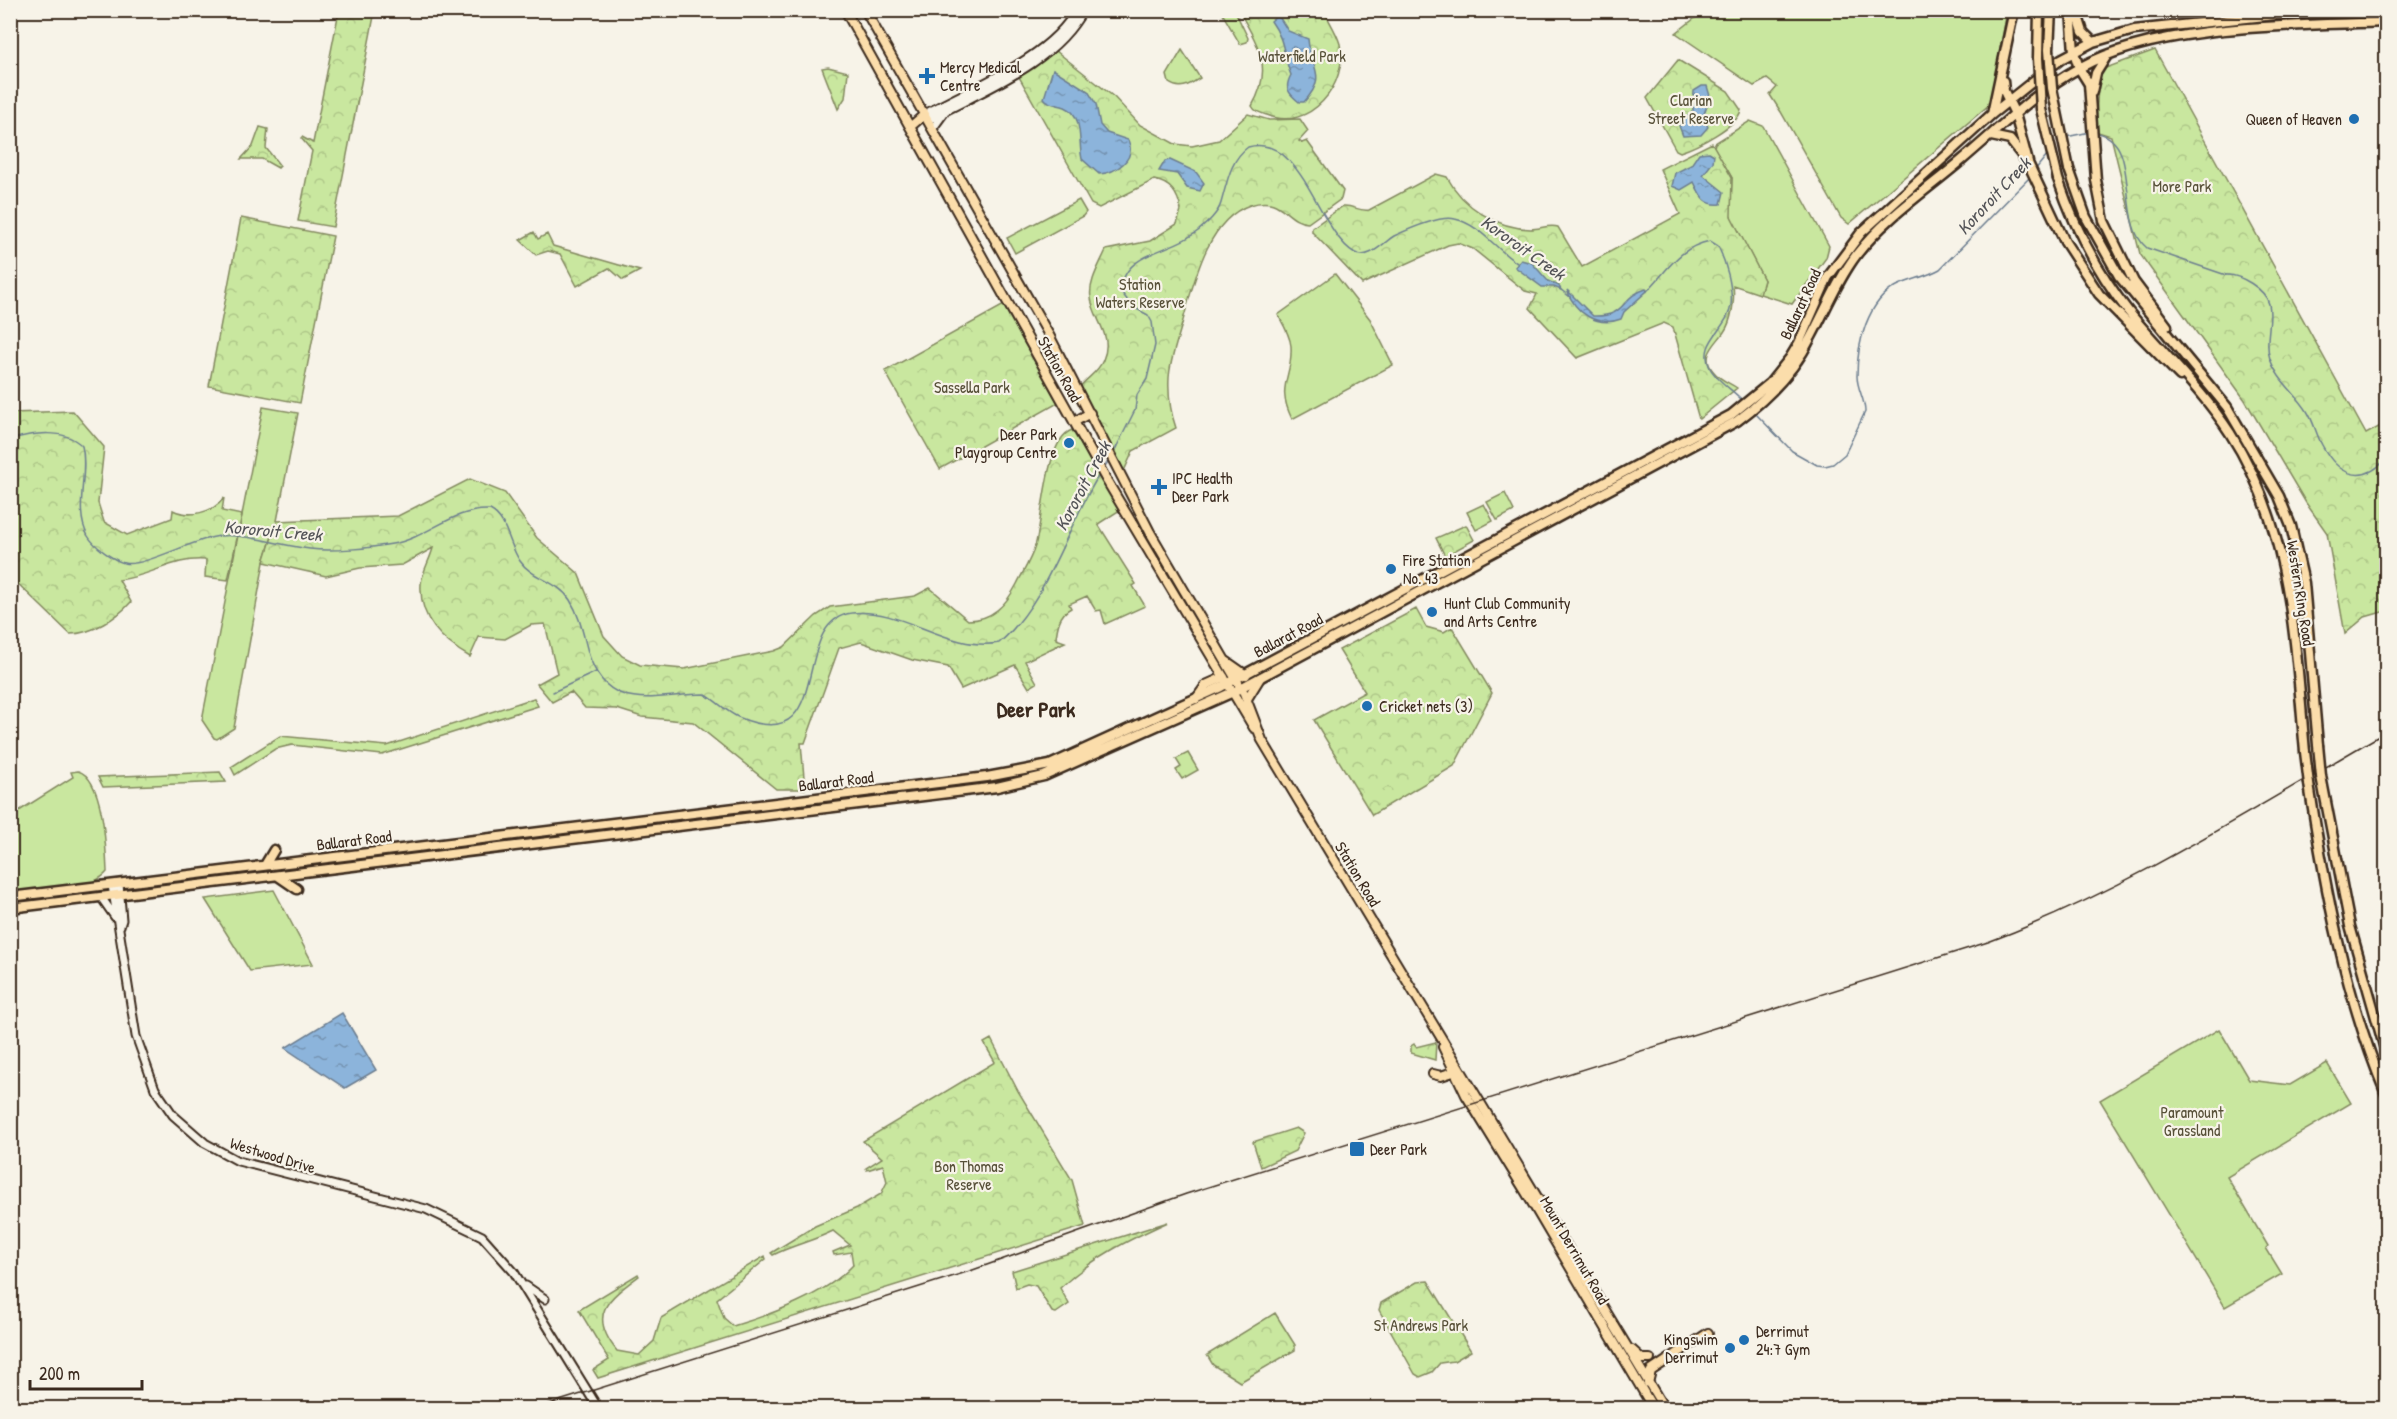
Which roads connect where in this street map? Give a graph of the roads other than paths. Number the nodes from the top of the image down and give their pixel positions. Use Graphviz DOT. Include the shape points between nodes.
graph roads {
  1 [pos="845,10"];
  2 [pos="865,10"];
  3 [pos="1076,10"];
  4 [pos="1083,10"];
  5 [pos="2014,10"];
  6 [pos="2039,10"];
  7 [pos="2051,10"];
  8 [pos="2071,10"];
  9 [pos="2076,10"];
  10 [pos="2265,10"];
  11 [pos="2386,11"];
  12 [pos="2290,13"];
  13 [pos="2239,19"];
  14 [pos="2386,21"];
  15 [pos="2093,42"];
  16 [pos="2074,52"];
  17 [pos="2108,54"];
  18 [pos="2004,66"];
  19 [pos="2079,68"];
  20 [pos="2009,99"];
  21 [pos="2091,106"];
  22 [pos="948,109"];
  23 [pos="1992,114"];
  24 [pos="2015,114"];
  25 [pos="926,117"];
  26 [pos="910,127"];
  27 [pos="933,128"];
  28 [pos="1991,136"];
  29 [pos="2028,163"];
  30 [pos="1808,335"];
  31 [pos="2204,377"];
  32 [pos="2213,408"];
  33 [pos="1090,413"];
  34 [pos="1074,422"];
  35 [pos="1150,532"];
  36 [pos="1141,537"];
  37 [pos="1471,559"];
  38 [pos="1223,658"];
  39 [pos="1246,675"];
  40 [pos="1260,678"];
  41 [pos="1232,684"];
  42 [pos="1223,697"];
  43 [pos="1243,702"];
  44 [pos="934,784"];
  45 [pos="936,794"];
  46 [pos="274,850"];
  47 [pos="298,862"];
  48 [pos="265,865"];
  49 [pos="304,872"];
  50 [pos="278,876"];
  51 [pos="116,885"];
  52 [pos="297,889"];
  53 [pos="138,892"];
  54 [pos="117,895"];
  55 [pos="10,897"];
  56 [pos="101,897"];
  57 [pos="122,906"];
  58 [pos="10,908"];
  59 [pos="118,922"];
  60 [pos="2386,1053"];
  61 [pos="1456,1071"];
  62 [pos="1433,1074"];
  63 [pos="2386,1094"];
  64 [pos="1466,1095"];
  65 [pos="1475,1095"];
  66 [pos="1473,1106"];
  67 [pos="1483,1108"];
  68 [pos="1510,1160"];
  69 [pos="516,1275"];
  70 [pos="1591,1289"];
  71 [pos="545,1299"];
  72 [pos="1708,1333"];
  73 [pos="1650,1359"];
  74 [pos="1648,1383"];
  75 [pos="598,1408"];
  76 [pos="1653,1408"];
  77 [pos="1664,1408"];
  1 -- 26 [label="main road, Station Road"];
  2 -- 25 [label="main road, Station Road"];
  3 -- 25 [label="main road" via="1066,27 1044,48"];
  4 -- 22 [label="main road" via="1052,50"];
  5 -- 18 [label="highway"];
  6 -- 32 [label="highway, Western Ring Road, bridge" via="2041,109 2058,179 2080,234 2102,275 2130,312"];
  7 -- 31 [label="highway, Western Ring Road, bridge" via="2053,97 2069,169 2086,217 2115,270"];
  8 -- 16 [label="highway"];
  9 -- 15 [label="highway" via="2083,32"];
  10 -- 13 [label="highway"];
  11 -- 12 [label="highway, Ballarat Road"];
  12 -- 13 [label="highway, Ballarat Road"];
  13 -- 15 [label="highway, Ballarat Road" via="2134,30"];
  14 -- 17 [label="highway, Ballarat Road" via="2180,36"];
  15 -- 16 [label="highway, Ballarat Road"];
  16 -- 19 [label="highway"];
  16 -- 20 [label="highway, Ballarat Road"];
  17 -- 19 [label="highway, Ballarat Road"];
  17 -- 21 [label="highway" via="2096,73"];
  18 -- 20 [label="highway" via="2004,91"];
  18 -- 23 [label="highway"];
  19 -- 21 [label="highway" via="2089,84"];
  19 -- 24 [label="highway, Ballarat Road" via="2046,88"];
  20 -- 23 [label="highway, Ballarat Road"];
  20 -- 24 [label="highway"];
  21 -- 31 [label="highway" via="2098,199 2112,242 2149,305"];
  22 -- 25 [label="main road"];
  22 -- 27 [label="main road"];
  23 -- 30 [label="highway, Ballarat Road" via="1849,246 1828,277"];
  24 -- 28 [label="highway, Ballarat Road"];
  24 -- 29 [label="highway"];
  25 -- 26 [label="main road"];
  25 -- 27 [label="main road, Station Road"];
  26 -- 34 [label="main road, Station Road"];
  27 -- 33 [label="main road, Station Road"];
  28 -- 29 [label="highway" via="2010,140"];
  28 -- 30 [label="highway, Ballarat Road" via="1867,243"];
  29 -- 32 [label="highway" via="2065,242 2099,294"];
  30 -- 37 [label="highway, Ballarat Road" via="1787,376 1734,418"];
  31 -- 60 [label="highway, Western Ring Road, bridge" via="2266,470 2291,526 2306,593 2321,776 2350,926"];
  32 -- 63 [label="highway, Western Ring Road, bridge" via="2249,466 2277,535 2290,594 2305,752 2320,853 2338,939"];
  33 -- 34 [label="main road"];
  33 -- 35 [label="main road, Station Road"];
  34 -- 36 [label="main road, Station Road"];
  35 -- 36 [label="main road"];
  35 -- 38 [label="main road, Station Road"];
  36 -- 41 [label="main road, Station Road"];
  37 -- 39 [label="highway, Ballarat Road"];
  37 -- 40 [label="highway, Ballarat Road"];
  38 -- 39 [label="main road"];
  38 -- 41 [label="main road, Station Road"];
  39 -- 41 [label="highway, Ballarat Road"];
  40 -- 41 [label="highway, Ballarat Road"];
  40 -- 43 [label="main road"];
  41 -- 42 [label="highway, Ballarat Road"];
  41 -- 43 [label="main road, Station Road"];
  41 -- 44 [label="highway, Ballarat Road" via="1050,765"];
  42 -- 43 [label="main road"];
  42 -- 45 [label="highway, Ballarat Road" via="1044,776 997,788"];
  43 -- 61 [label="main road, Station Road" via="1260,737 1434,1025"];
  44 -- 45 [label="highway"];
  44 -- 47 [label="highway, Ballarat Road"];
  45 -- 49 [label="highway, Ballarat Road"];
  46 -- 48 [label="highway"];
  47 -- 48 [label="highway, Ballarat Road"];
  47 -- 49 [label="highway"];
  48 -- 51 [label="highway, Ballarat Road"];
  49 -- 50 [label="highway, Ballarat Road"];
  50 -- 52 [label="highway"];
  50 -- 53 [label="highway, Ballarat Road"];
  51 -- 54 [label="main road, Westwood Drive"];
  51 -- 55 [label="highway, Ballarat Road"];
  53 -- 54 [label="highway, Ballarat Road"];
  53 -- 57 [label="main road"];
  54 -- 56 [label="highway, Ballarat Road"];
  54 -- 57 [label="main road, Westwood Drive"];
  54 -- 59 [label="main road, Westwood Drive"];
  56 -- 58 [label="highway, Ballarat Road"];
  56 -- 59 [label="main road"];
  57 -- 59 [label="main road, Westwood Drive"];
  59 -- 69 [label="main road, Westwood Drive" via="142,1058 164,1103 191,1132 216,1151 238,1161 445,1216 489,1241"];
  61 -- 62 [label="main road" via="1441,1076"];
  61 -- 64 [label="main road, Station Road"];
  61 -- 65 [label="main road, Station Road"];
  64 -- 65 [label="main road"];
  64 -- 66 [label="main road, Station Road"];
  65 -- 66 [label="main road"];
  65 -- 67 [label="main road, Station Road"];
  66 -- 68 [label="main road, Mount Derrimut Road"];
  67 -- 68 [label="main road, Mount Derrimut Road"];
  68 -- 70 [label="main road, Mount Derrimut Road"];
  68 -- 76 [label="main road, Mount Derrimut Road"];
  69 -- 71 [label="main road"];
  69 -- 75 [label="main road, Westwood Drive"];
  70 -- 73 [label="main road" via="1633,1352 1642,1359"];
  70 -- 74 [label="main road, Mount Derrimut Road"];
  72 -- 74 [label="main road" via="1651,1371"];
  74 -- 77 [label="main road, Mount Derrimut Road"];
}
